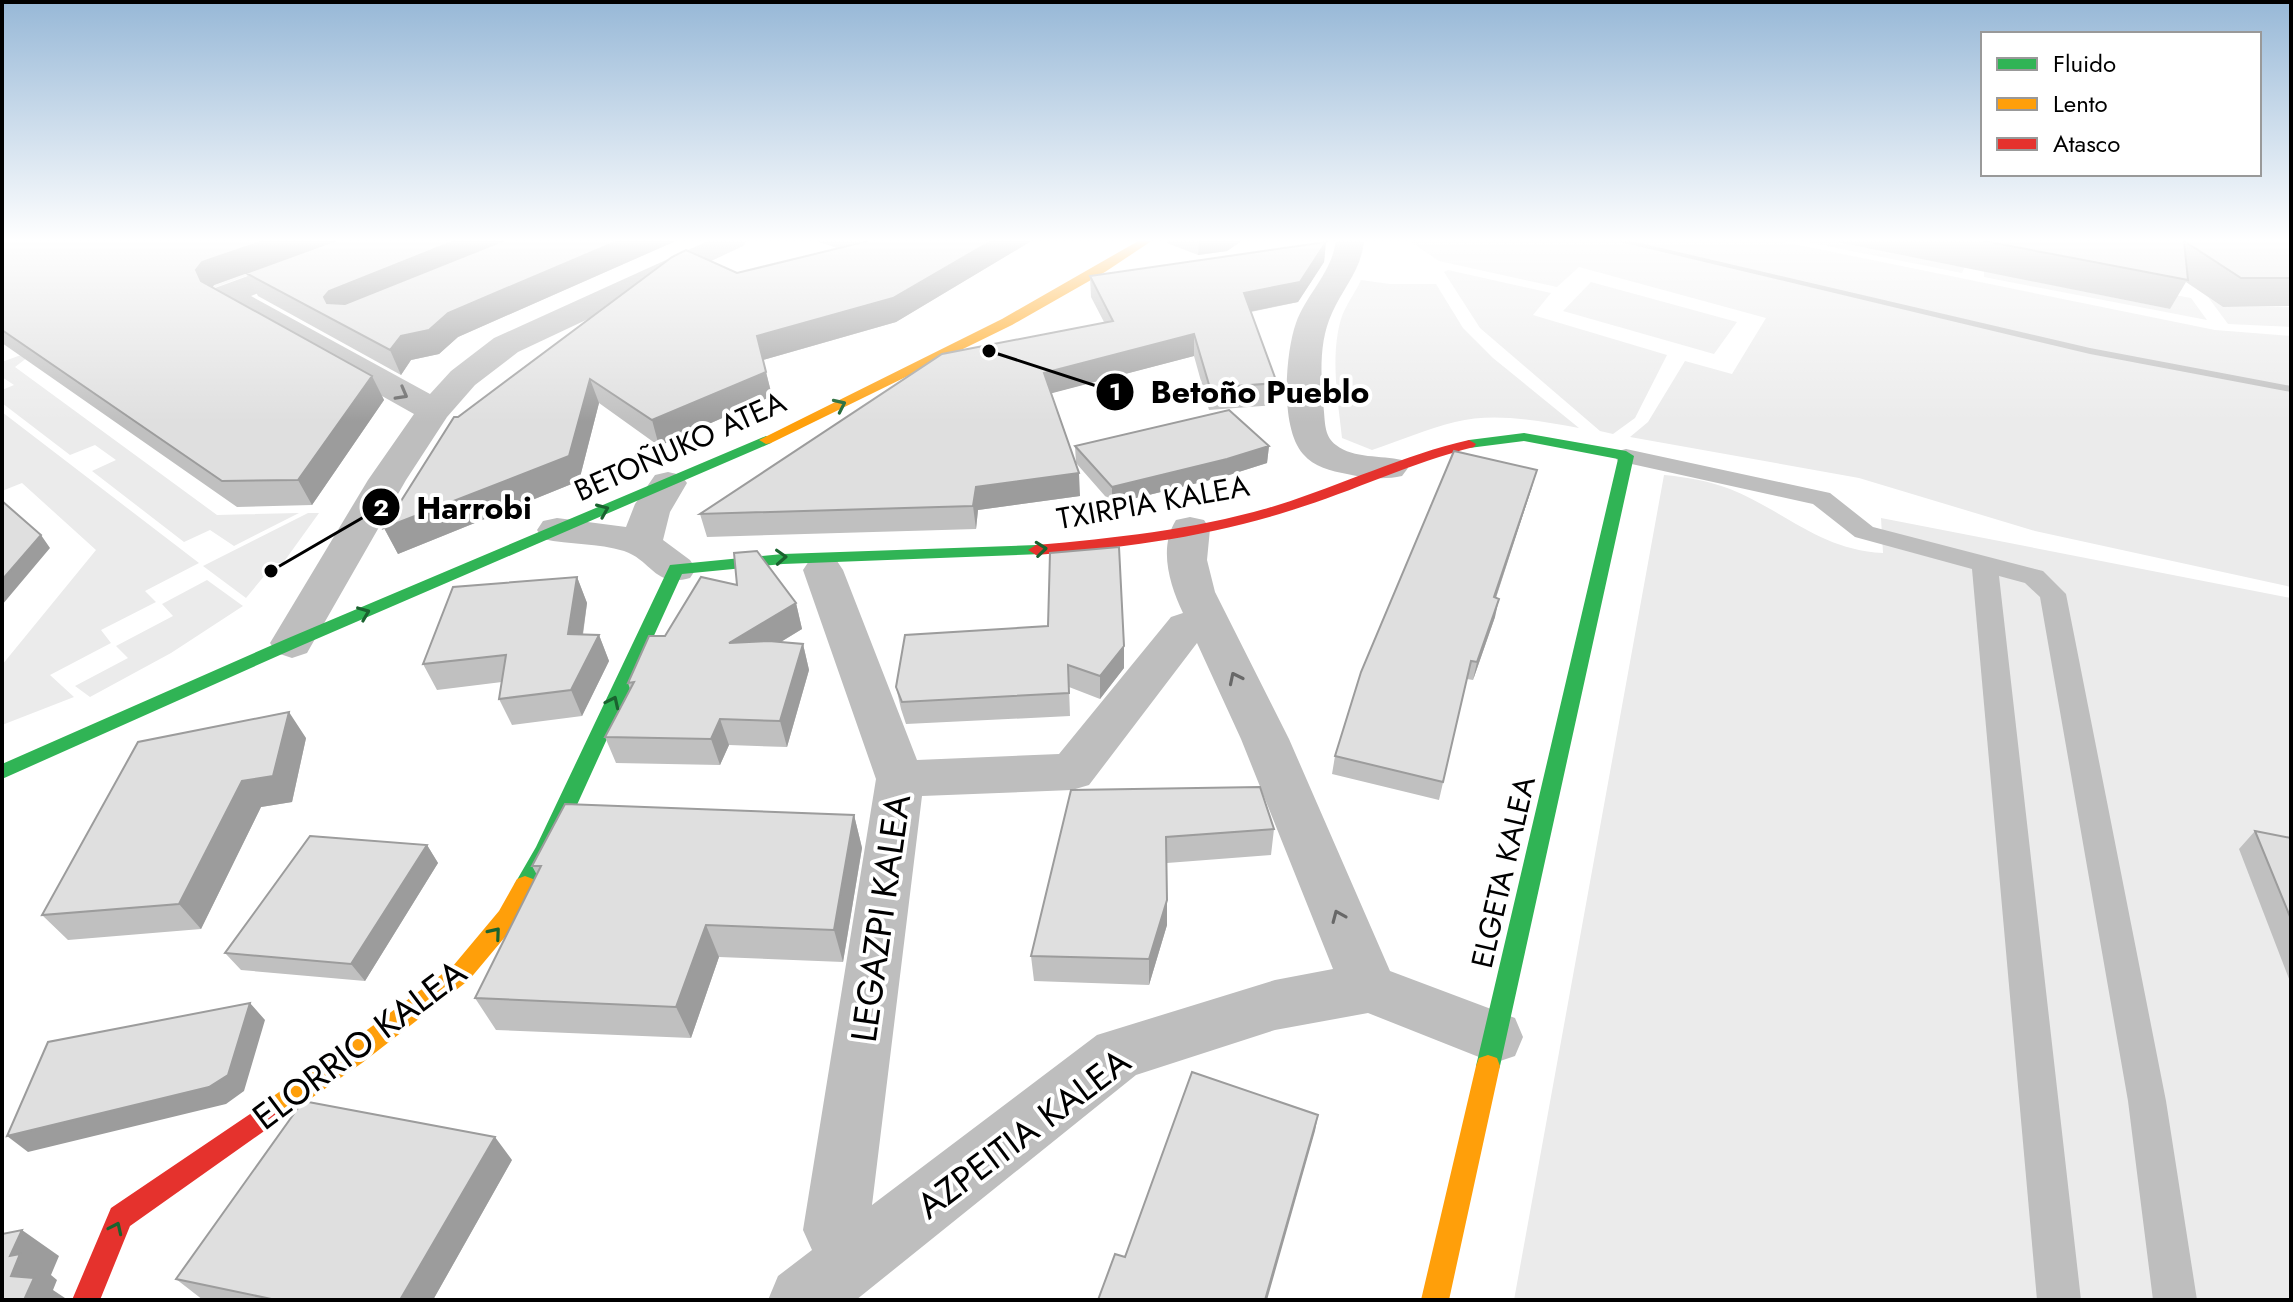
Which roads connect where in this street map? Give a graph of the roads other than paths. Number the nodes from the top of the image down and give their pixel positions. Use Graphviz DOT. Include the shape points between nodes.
graph roads {
  1 [pos="236,301"];
  2 [pos="602,301"];
  3 [pos="1049,301"];
  4 [pos="1323,301"];
  5 [pos="434,411"];
  6 [pos="1314,447"];
  7 [pos="1626,456"];
  8 [pos="1389,468"];
  9 [pos="668,483"];
  10 [pos="1303,502"];
  11 [pos="1190,529"];
  12 [pos="557,530"];
  13 [pos="643,544"];
  14 [pos="1985,564"];
  15 [pos="676,569"];
  16 [pos="823,570"];
  17 [pos="1186,627"];
  18 [pos="292,643"];
  19 [pos="2,772"];
  20 [pos="900,779"];
  21 [pos="1369,988"];
  22 [pos="1494,1037"];
  23 [pos="836,1230"];
  24 [pos="86,1300"];
  25 [pos="802,1300"];
  26 [pos="1435,1300"];
  27 [pos="2059,1300"];
  28 [pos="2175,1300"];
  1 -- 5 [label="street, one-way"];
  2 -- 5 [label="street" via="506,345 463,378"];
  9 -- 3 [label="street, BETOÑUKO ATEA, one-way" via="970,345"];
  4 -- 6 [label="street" via="1308,337 1307,415"];
  5 -- 18 [label="street" via="387,480"];
  6 -- 8 [label="street" via="1337,461"];
  6 -- 10 [label="street" via="1314,478"];
  7 -- 8 [label="street, TXIRPIA KALEA" via="1517,436 1451,446"];
  7 -- 14 [label="lane" via="1821,498 1864,532"];
  7 -- 22 [label="street, ELGETA KALEA"];
  8 -- 10 [label="street, TXIRPIA KALEA"];
  12 -- 9 [label="street, BETOÑUKO ATEA, one-way"];
  9 -- 13 [label="street" via="652,505"];
  10 -- 11 [label="street, TXIRPIA KALEA"];
  15 -- 11 [label="street, TXIRPIA KALEA, one-way" via="772,558 1013,552"];
  21 -- 11 [label="street, one-way" via="1265,739 1194,592 1187,560"];
  12 -- 13 [label="street"];
  18 -- 12 [label="street, BETOÑUKO ATEA, one-way"];
  13 -- 15 [label="street"];
  14 -- 27 [label="lane"];
  14 -- 28 [label="lane" via="2034,577 2053,594 2147,1101"];
  24 -- 15 [label="street, ELORRIO KALEA, one-way" via="120,1217 461,973 507,918 545,851"];
  16 -- 20 [label="street, LEGAZPI KALEA"];
  17 -- 20 [label="street" via="1072,772"];
  18 -- 19 [label="street, BETOÑUKO ATEA"];
  20 -- 23 [label="street, LEGAZPI KALEA"];
  21 -- 22 [label="street"];
  21 -- 25 [label="street, AZPEITIA KALEA" via="1275,1005 1118,1054"];
  22 -- 26 [label="street, ELGETA KALEA"];
}
